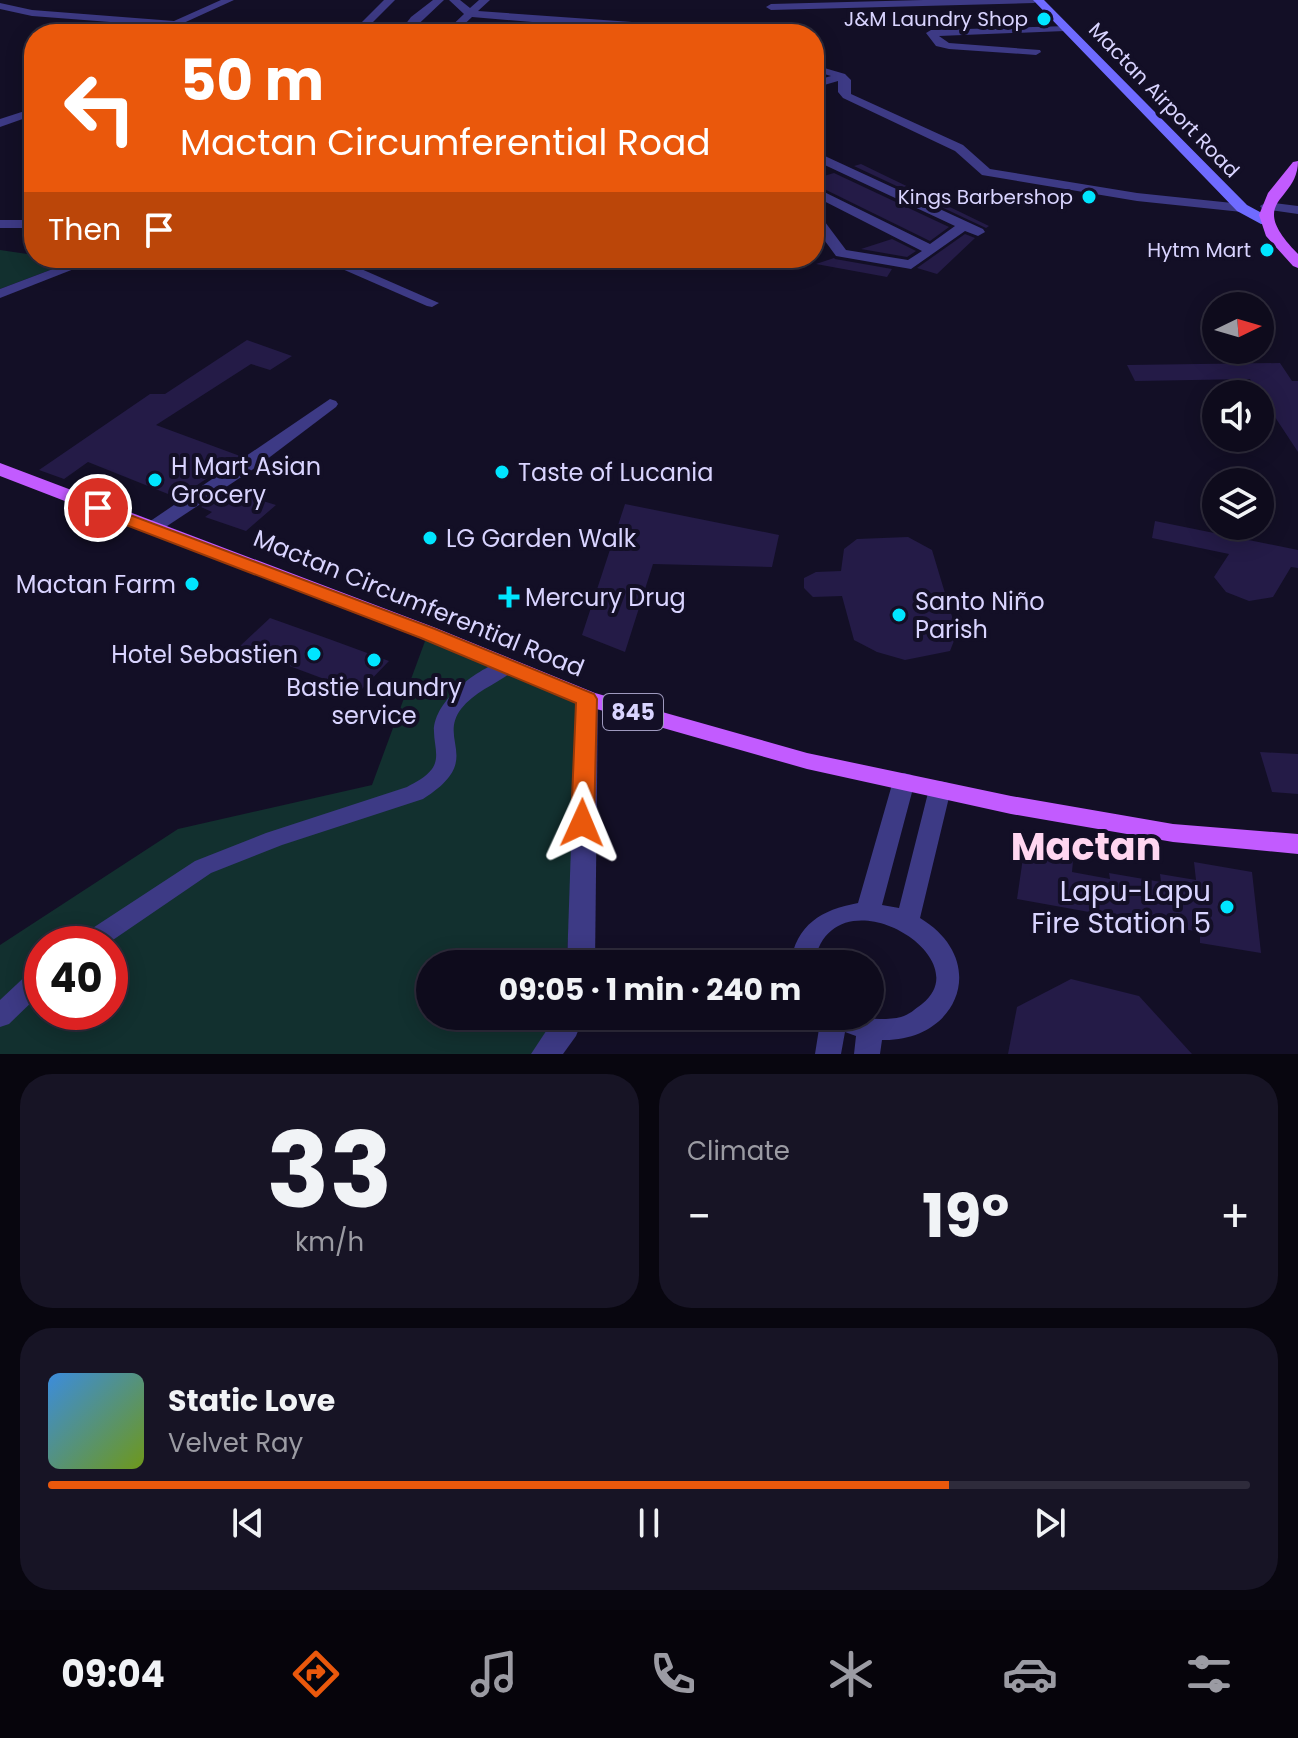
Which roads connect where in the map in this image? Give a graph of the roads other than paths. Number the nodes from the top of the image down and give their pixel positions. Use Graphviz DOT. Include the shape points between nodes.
graph roads {
  1 [pos="229,0"];
  2 [pos="390,0"];
  3 [pos="439,0"];
  4 [pos="454,0"];
  5 [pos="485,0"];
  6 [pos="1036,0"];
  7 [pos="0,6"];
  8 [pos="771,7"];
  9 [pos="471,14"];
  10 [pos="570,21"];
  11 [pos="175,24"];
  12 [pos="365,24"];
  13 [pos="411,24"];
  14 [pos="460,24"];
  15 [pos="567,24"];
  16 [pos="616,24"];
  17 [pos="1065,28"];
  18 [pos="1036,52"];
  19 [pos="824,71"];
  20 [pos="841,76"];
  21 [pos="824,82"];
  22 [pos="24,115"];
  23 [pos="0,123"];
  24 [pos="824,160"];
  25 [pos="831,163"];
  26 [pos="1298,165"];
  27 [pos="824,167"];
  28 [pos="824,196"];
  29 [pos="1242,208"];
  30 [pos="1298,210"];
  31 [pos="1267,214"];
  32 [pos="0,224"];
  33 [pos="24,224"];
  34 [pos="962,227"];
  35 [pos="824,230"];
  36 [pos="978,232"];
  37 [pos="931,250"];
  38 [pos="1298,263"];
  39 [pos="69,268"];
  40 [pos="348,268"];
  41 [pos="0,294"];
  42 [pos="432,303"];
  43 [pos="330,404"];
  44 [pos="0,469"];
  45 [pos="152,528"];
  46 [pos="505,667"];
  47 [pos="587,699"];
  48 [pos="904,781"];
  49 [pos="940,789"];
  50 [pos="1298,844"];
  51 [pos="868,911"];
  52 [pos="908,920"];
  53 [pos="115,926"];
  54 [pos="581,950"];
  55 [pos="804,950"];
  56 [pos="24,993"];
  57 [pos="0,1016"];
  58 [pos="564,1030"];
  59 [pos="832,1030"];
  60 [pos="868,1042"];
  61 [pos="546,1054"];
  62 [pos="828,1054"];
  1 -- 11 [label="street"];
  2 -- 12 [label="street"];
  3 -- 13 [label="street"];
  4 -- 9 [label="street"];
  5 -- 9 [label="street"];
  6 -- 8 [label="street"];
  6 -- 17 [label="main road, Mactan Airport Road"];
  7 -- 11 [label="street"];
  9 -- 10 [label="street" via="519,22"];
  9 -- 14 [label="street"];
  10 -- 15 [label="street"];
  10 -- 16 [label="street"];
  17 -- 18 [label="street" via="931,33 949,46"];
  17 -- 29 [label="main road, Mactan Airport Road"];
  19 -- 20 [label="street"];
  20 -- 21 [label="street"];
  20 -- 29 [label="street" via="847,96 970,154 986,172"];
  22 -- 23 [label="street"];
  24 -- 25 [label="street"];
  25 -- 27 [label="street"];
  25 -- 34 [label="street"];
  26 -- 31 [label="main road"];
  28 -- 37 [label="street"];
  29 -- 31 [label="main road, Mactan Airport Road"];
  30 -- 31 [label="street"];
  31 -- 38 [label="main road" via="1272,237"];
  32 -- 33 [label="street"];
  34 -- 36 [label="street"];
  34 -- 37 [label="street"];
  35 -- 37 [label="street" via="841,253 900,265 918,263"];
  39 -- 41 [label="street"];
  40 -- 42 [label="street"];
  43 -- 45 [label="street"];
  44 -- 45 [label="main road, Mactan Circumferential Road / 845"];
  45 -- 46 [label="main road, Mactan Circumferential Road / 845"];
  46 -- 47 [label="main road, Mactan Circumferential Road / 845"];
  46 -- 53 [label="street" via="450,709 444,723 449,757 433,785 203,867"];
  47 -- 48 [label="main road, Mactan Circumferential Road / 845" via="807,761"];
  47 -- 54 [label="street"];
  48 -- 49 [label="main road, Mactan Circumferential Road / 845"];
  48 -- 51 [label="street"];
  49 -- 50 [label="main road, Mactan Circumferential Road / 845" via="1173,833"];
  49 -- 52 [label="street"];
  51 -- 52 [label="street"];
  51 -- 55 [label="street" via="828,920"];
  52 -- 60 [label="street" via="926,932 947,964 943,1000 914,1024"];
  56 -- 57 [label="street"];
  58 -- 61 [label="street"];
  59 -- 62 [label="street"];
}
